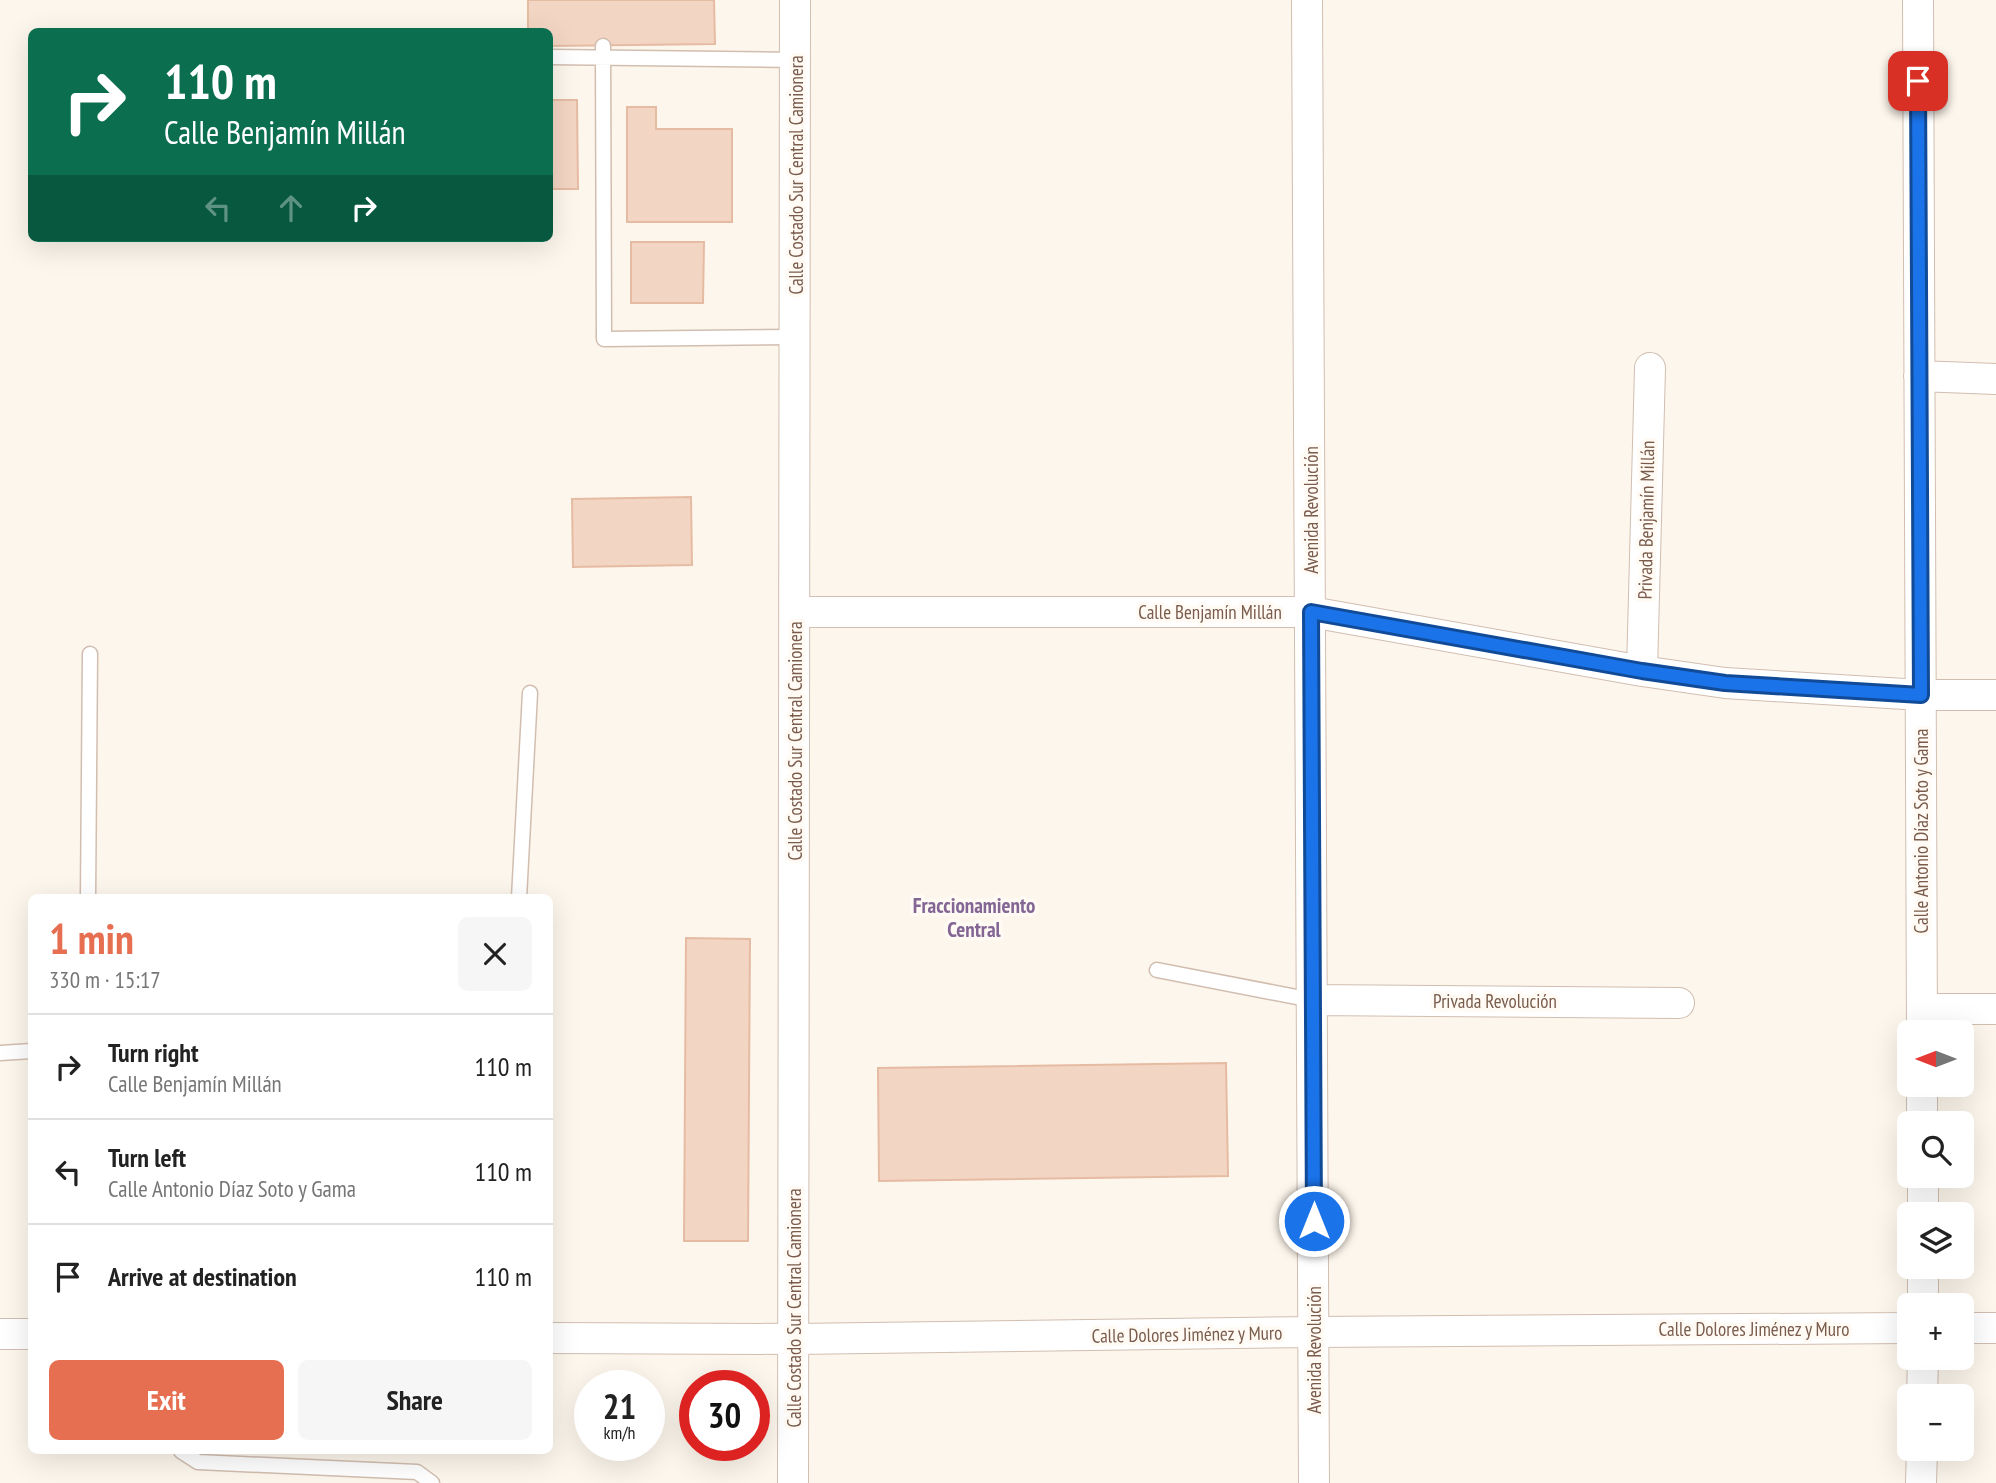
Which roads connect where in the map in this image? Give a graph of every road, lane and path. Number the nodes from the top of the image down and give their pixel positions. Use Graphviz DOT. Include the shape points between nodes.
graph roads {
  1 [pos="795,0"];
  2 [pos="1307,0"];
  3 [pos="1918,0"];
  4 [pos="603,51"];
  5 [pos="553,57"];
  6 [pos="795,60"];
  7 [pos="797,337"];
  8 [pos="1650,368"];
  9 [pos="1919,376"];
  10 [pos="1996,379"];
  11 [pos="795,612"];
  12 [pos="1311,612"];
  13 [pos="90,654"];
  14 [pos="1642,671"];
  15 [pos="530,693"];
  16 [pos="1921,695"];
  17 [pos="1996,695"];
  18 [pos="88,894"];
  19 [pos="519,894"];
  20 [pos="1157,970"];
  21 [pos="1312,1000"];
  22 [pos="1679,1003"];
  23 [pos="1996,1009"];
  24 [pos="1922,1020"];
  25 [pos="1928,1020"];
  26 [pos="28,1051"];
  27 [pos="0,1053"];
  28 [pos="1897,1328"];
  29 [pos="1974,1328"];
  30 [pos="1996,1328"];
  31 [pos="1314,1332"];
  32 [pos="0,1334"];
  33 [pos="28,1334"];
  34 [pos="553,1338"];
  35 [pos="794,1339"];
  36 [pos="186,1454"];
  37 [pos="1922,1461"];
  38 [pos="432,1483"];
  39 [pos="793,1483"];
  40 [pos="1314,1483"];
  41 [pos="1921,1483"];
  1 -- 6 [label="street, Calle Costado Sur Central Camionera"];
  2 -- 12 [label="street, Avenida Revolución"];
  3 -- 9 [label="street, Calle Antonio Díaz Soto y Gama"];
  4 -- 5 [label="lane"];
  4 -- 6 [label="lane" via="683,51"];
  4 -- 7 [label="lane" via="604,339"];
  6 -- 7 [label="street, Calle Costado Sur Central Camionera"];
  7 -- 11 [label="street, Calle Costado Sur Central Camionera"];
  8 -- 14 [label="street, Privada Benjamín Millán"];
  9 -- 10 [label="street"];
  9 -- 16 [label="street, Calle Antonio Díaz Soto y Gama"];
  11 -- 12 [label="street, Calle Benjamín Millán"];
  11 -- 35 [label="street, Calle Costado Sur Central Camionera"];
  12 -- 14 [label="street, Calle Benjamín Millán"];
  12 -- 21 [label="street, Avenida Revolución"];
  13 -- 18 [label="lane"];
  14 -- 16 [label="street, Calle Benjamín Millán" via="1725,683"];
  15 -- 19 [label="lane"];
  16 -- 17 [label="street, Calle Benjamín Millán"];
  16 -- 24 [label="street, Calle Antonio Díaz Soto y Gama"];
  20 -- 21 [label="lane"];
  21 -- 22 [label="street, Privada Revolución"];
  21 -- 31 [label="street, Avenida Revolución"];
  23 -- 25 [label="street"];
  26 -- 27 [label="lane"];
  28 -- 31 [label="street, Calle Dolores Jiménez y Muro"];
  29 -- 30 [label="street"];
  31 -- 35 [label="street, Calle Dolores Jiménez y Muro"];
  31 -- 40 [label="street, Avenida Revolución"];
  32 -- 33 [label="street"];
  34 -- 35 [label="street, Calle Dolores Jiménez y Muro"];
  35 -- 39 [label="street, Calle Costado Sur Central Camionera"];
  36 -- 38 [label="lane" via="198,1462 417,1472"];
  37 -- 41 [label="street"];
}
